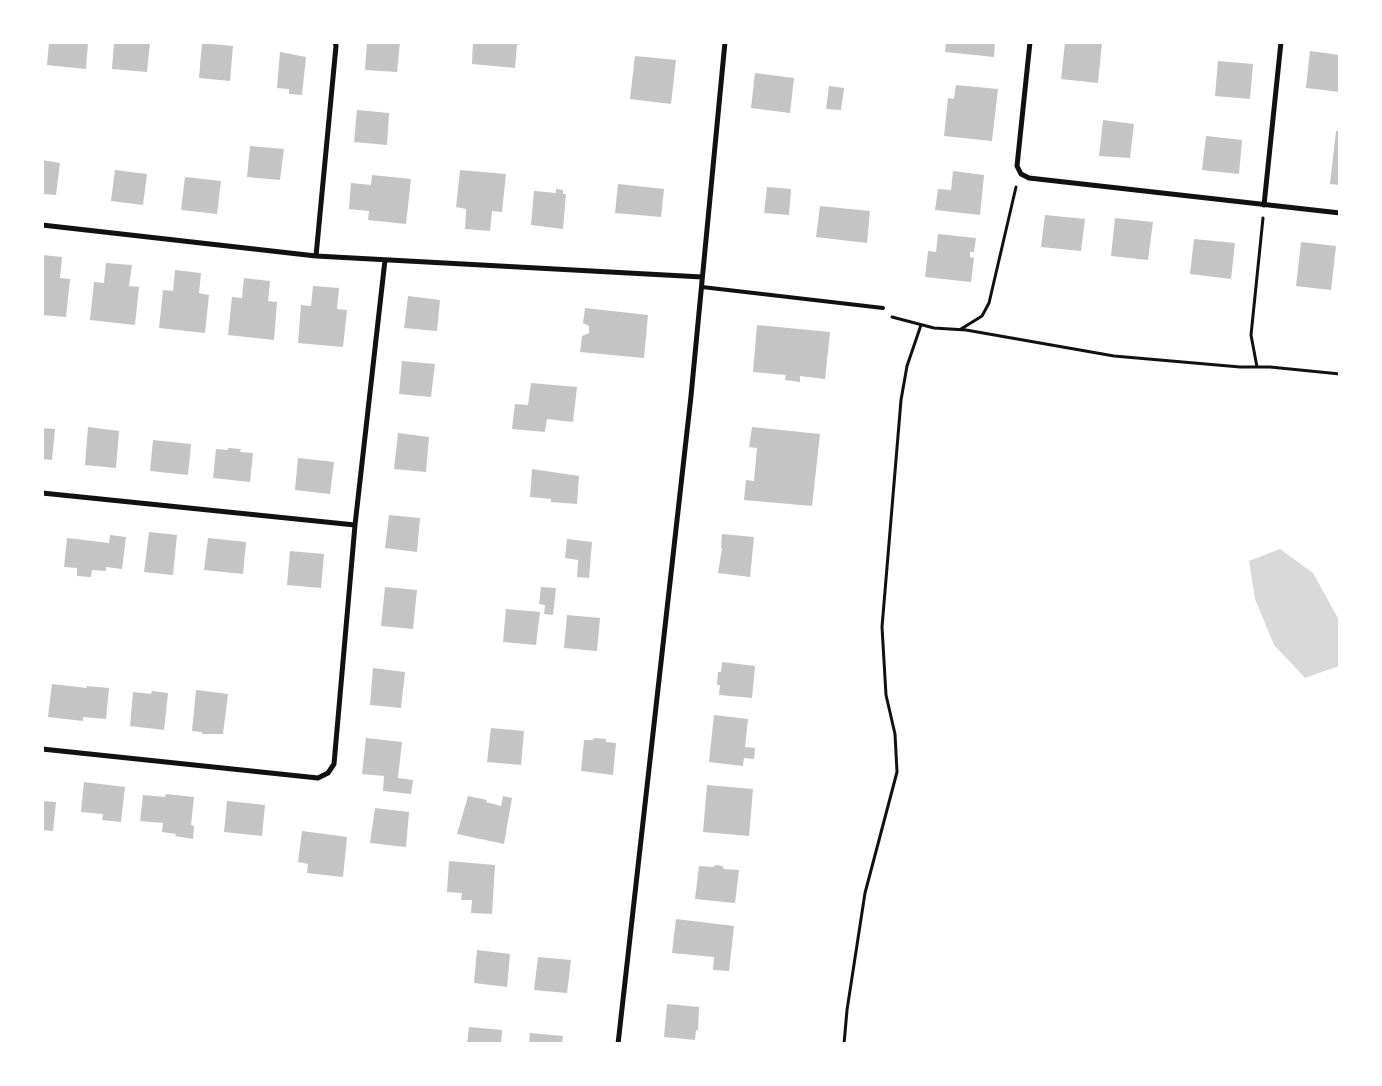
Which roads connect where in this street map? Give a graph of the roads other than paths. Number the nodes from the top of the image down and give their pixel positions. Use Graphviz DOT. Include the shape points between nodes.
graph roads {
  1 [pos="335,42"];
  2 [pos="725,42"];
  3 [pos="1030,42"];
  4 [pos="1281,42"];
  5 [pos="1264,204"];
  6 [pos="1340,213"];
  7 [pos="42,225"];
  8 [pos="316,256"];
  9 [pos="385,260"];
  10 [pos="702,277"];
  11 [pos="702,287"];
  12 [pos="883,308"];
  13 [pos="42,493"];
  14 [pos="355,525"];
  15 [pos="42,749"];
  16 [pos="618,1044"];
  1 -- 8 [label="street"];
  2 -- 10 [label="street"];
  3 -- 5 [label="street" via="1017,166 1020,174 1029,178"];
  4 -- 5 [label="street"];
  5 -- 6 [label="street"];
  7 -- 8 [label="street"];
  8 -- 9 [label="street"];
  9 -- 10 [label="street"];
  9 -- 14 [label="street"];
  10 -- 11 [label="street"];
  11 -- 12 [label="lane"];
  11 -- 16 [label="street"];
  13 -- 14 [label="street"];
  14 -- 15 [label="street" via="334,764 328,773 318,778"];
}
